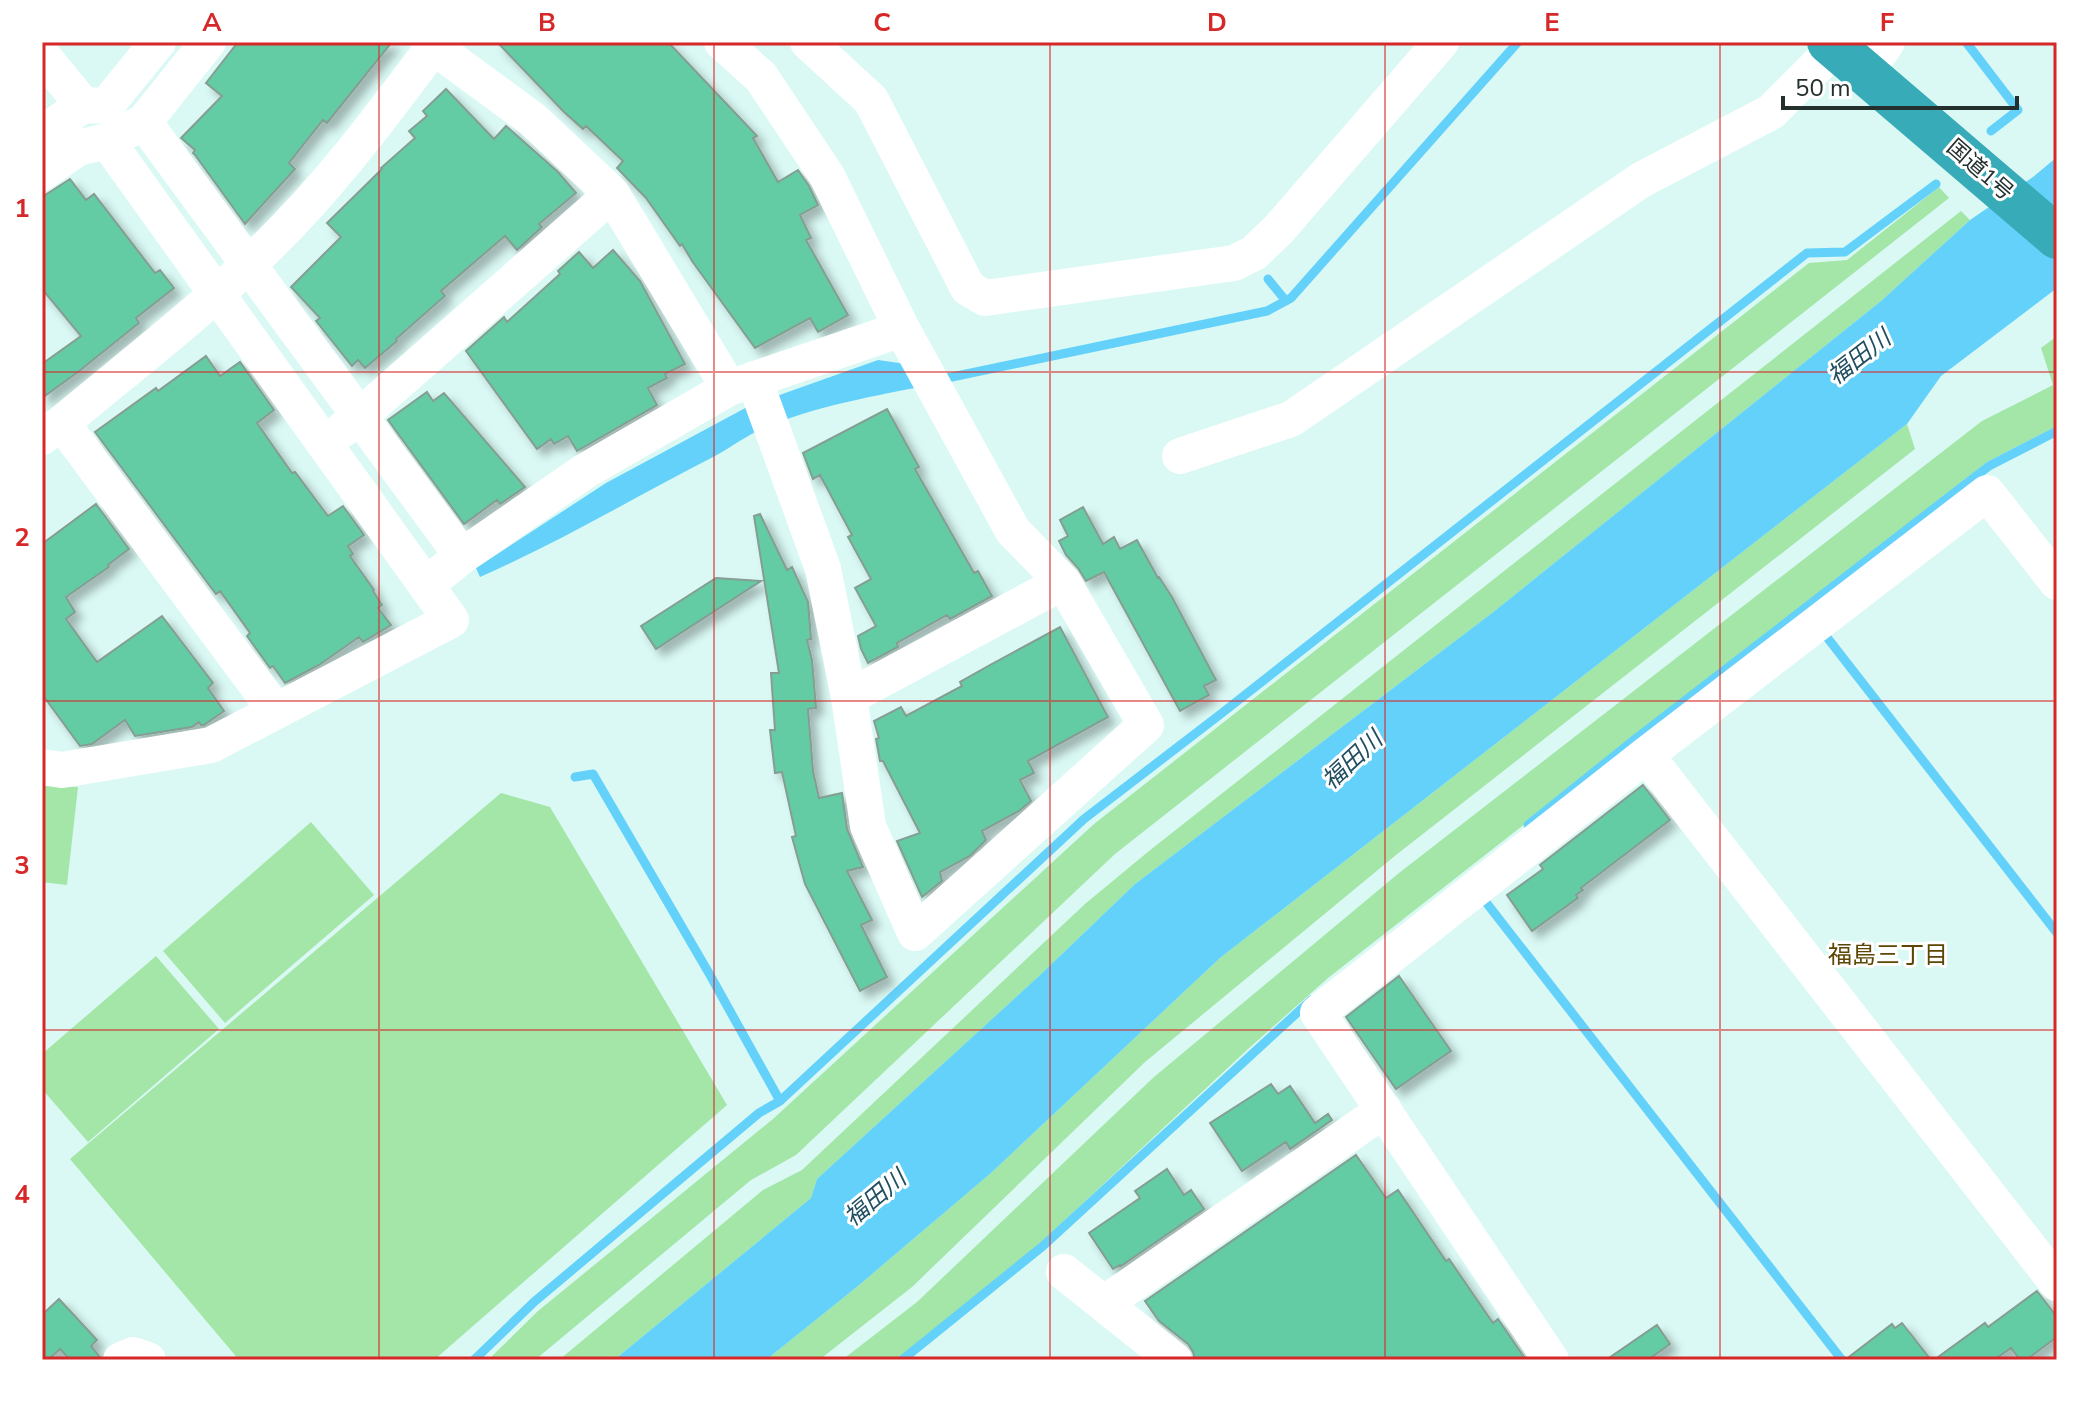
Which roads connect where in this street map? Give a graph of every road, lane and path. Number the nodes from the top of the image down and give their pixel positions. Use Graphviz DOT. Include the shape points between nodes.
graph roads {
  1 [pos="158,42"];
  2 [pos="208,42"];
  3 [pos="722,42"];
  4 [pos="808,42"];
  5 [pos="1441,42"];
  6 [pos="435,44"];
  7 [pos="1854,51"];
  8 [pos="42,55"];
  9 [pos="83,105"];
  10 [pos="144,122"];
  11 [pos="42,134"];
  12 [pos="107,141"];
  13 [pos="42,173"];
  14 [pos="612,194"];
  15 [pos="2057,237"];
  16 [pos="248,265"];
  17 [pos="216,293"];
  18 [pos="906,337"];
  19 [pos="747,387"];
  20 [pos="359,417"];
  21 [pos="52,430"];
  22 [pos="324,443"];
  23 [pos="1180,456"];
  24 [pos="462,556"];
  25 [pos="1063,582"];
  26 [pos="2057,582"];
  27 [pos="426,585"];
  28 [pos="849,697"];
  29 [pos="276,711"];
  30 [pos="1646,755"];
  31 [pos="49,760"];
  32 [pos="1384,1110"];
  33 [pos="1064,1272"];
  34 [pos="2057,1283"];
  35 [pos="1105,1303"];
  36 [pos="121,1360"];
  37 [pos="148,1360"];
  38 [pos="1174,1360"];
  39 [pos="1551,1360"];
  1 -- 9 [label="street" via="106,106"];
  2 -- 10 [label="street"];
  3 -- 18 [label="street" via="761,77 827,176"];
  4 -- 5 [label="street" via="871,100 968,288 985,298 1234,263 1254,253"];
  6 -- 14 [label="street" via="532,119"];
  6 -- 16 [label="street" via="355,151"];
  7 -- 15 [label="highway, 国道1号"];
  7 -- 23 [label="street" via="1771,112 1641,180 1291,419"];
  8 -- 9 [label="street"];
  9 -- 11 [label="street"];
  10 -- 12 [label="street"];
  10 -- 16 [label="street"];
  12 -- 13 [label="street" via="78,148"];
  12 -- 17 [label="street"];
  14 -- 19 [label="street"];
  14 -- 20 [label="street"];
  16 -- 17 [label="street"];
  16 -- 20 [label="street"];
  17 -- 21 [label="street"];
  17 -- 22 [label="street"];
  18 -- 19 [label="street"];
  18 -- 25 [label="street" via="1013,531"];
  19 -- 24 [label="street" via="585,471"];
  19 -- 28 [label="street" via="780,450 823,569"];
  20 -- 22 [label="street"];
  20 -- 24 [label="street"];
  21 -- 29 [label="street"];
  22 -- 27 [label="street"];
  24 -- 27 [label="street"];
  25 -- 28 [label="street"];
  25 -- 28 [label="street" via="1146,725 915,933 868,826"];
  26 -- 30 [label="street" via="1987,493"];
  27 -- 29 [label="street" via="451,620"];
  29 -- 31 [label="street" via="211,745"];
  30 -- 32 [label="street" via="1318,1013"];
  30 -- 34 [label="street"];
  32 -- 35 [label="street"];
  32 -- 39 [label="street"];
  33 -- 35 [label="street"];
  35 -- 38 [label="street"];
  36 -- 37 [label="street" via="133,1355"];
}
